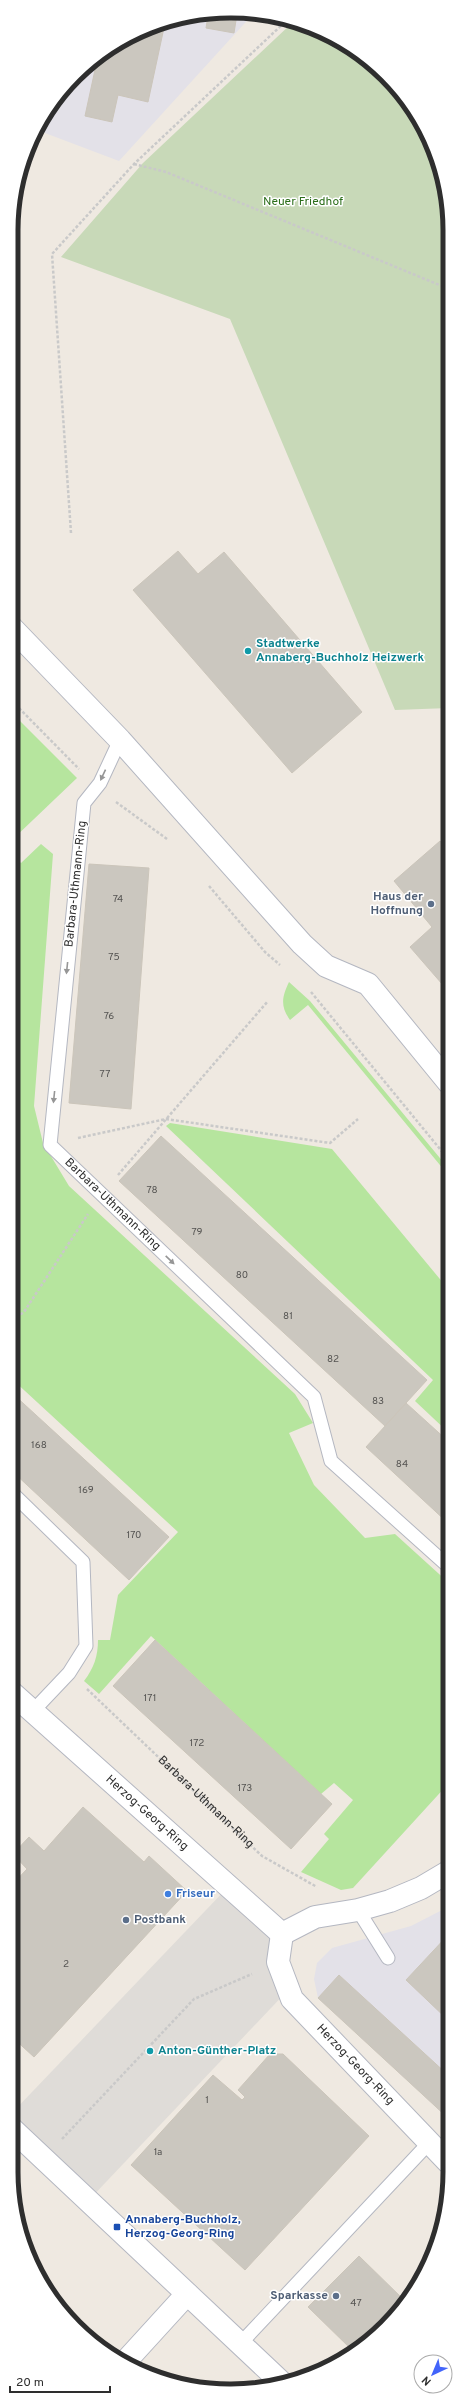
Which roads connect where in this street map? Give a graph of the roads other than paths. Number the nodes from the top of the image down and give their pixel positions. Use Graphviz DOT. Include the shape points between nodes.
graph roads {
  1 [pos="18,634"];
  2 [pos="120,740"];
  3 [pos="443,1076"];
  4 [pos="18,1498"];
  5 [pos="443,1562"];
  6 [pos="18,1697"];
  7 [pos="33,1711"];
  8 [pos="443,1875"];
  9 [pos="358,1910"];
  10 [pos="282,1934"];
  11 [pos="388,1958"];
  12 [pos="18,2135"];
  13 [pos="428,2144"];
  14 [pos="443,2158"];
  15 [pos="187,2294"];
  16 [pos="240,2344"];
  17 [pos="129,2358"];
  18 [pos="277,2379"];
  1 -- 2 [label="street"];
  2 -- 3 [label="street" via="302,944 326,966 368,984"];
  2 -- 5 [label="lane, Barbara-Uthmann-Ring, one-way" via="97,787 84,803 50,1144 314,1397 331,1461"];
  4 -- 7 [label="lane" via="83,1562 86,1646 69,1673"];
  6 -- 7 [label="street, Herzog-Georg-Ring"];
  7 -- 10 [label="street, Herzog-Georg-Ring"];
  8 -- 9 [label="street" via="421,1888 390,1901"];
  9 -- 10 [label="street" via="315,1917"];
  9 -- 11 [label="lane"];
  10 -- 13 [label="street, Herzog-Georg-Ring" via="278,1962 292,1999"];
  12 -- 15 [label="street"];
  13 -- 14 [label="street, Herzog-Georg-Ring"];
  13 -- 16 [label="lane"];
  15 -- 16 [label="street"];
  15 -- 17 [label="street"];
  16 -- 18 [label="street"];
}
